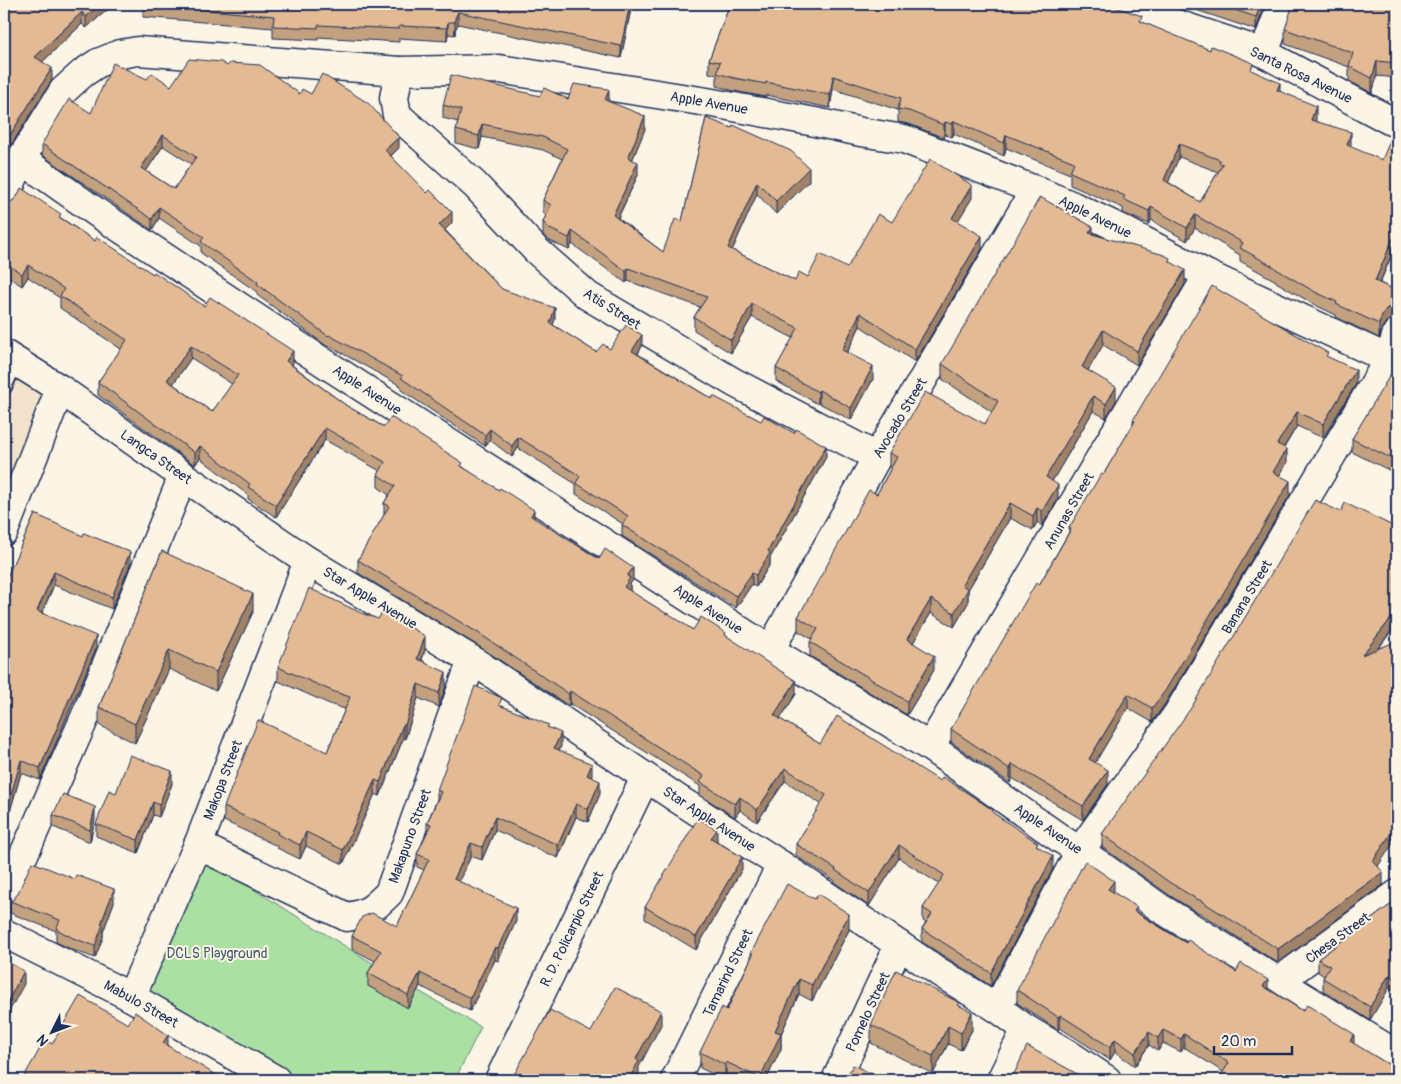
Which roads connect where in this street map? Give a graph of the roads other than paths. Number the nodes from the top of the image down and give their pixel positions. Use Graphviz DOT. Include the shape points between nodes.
graph roads {
  1 [pos="1117,4"];
  2 [pos="1282,4"];
  3 [pos="1264,54"];
  4 [pos="399,72"];
  5 [pos="1397,123"];
  6 [pos="21,159"];
  7 [pos="1036,190"];
  8 [pos="4,201"];
  9 [pos="1208,275"];
  10 [pos="1397,333"];
  11 [pos="10,357"];
  12 [pos="1393,361"];
  13 [pos="4,387"];
  14 [pos="60,389"];
  15 [pos="877,457"];
  16 [pos="183,476"];
  17 [pos="4,531"];
  18 [pos="308,561"];
  19 [pos="770,650"];
  20 [pos="472,660"];
  21 [pos="930,747"];
  22 [pos="645,778"];
  23 [pos="198,846"];
  24 [pos="1080,851"];
  25 [pos="781,865"];
  26 [pos="1397,894"];
  27 [pos="4,899"];
  28 [pos="4,933"];
  29 [pos="899,945"];
  30 [pos="1279,981"];
  31 [pos="131,997"];
  32 [pos="997,1008"];
  33 [pos="1026,1029"];
  34 [pos="1397,1055"];
  35 [pos="276,1080"];
  36 [pos="499,1080"];
  37 [pos="675,1080"];
  38 [pos="836,1080"];
  39 [pos="1001,1080"];
  40 [pos="1107,1080"];
  1 -- 3 [label="street, Santa Rosa Avenue"];
  2 -- 3 [label="street"];
  3 -- 5 [label="street, Santa Rosa Avenue"];
  4 -- 6 [label="street, Apple Avenue" via="138,51 120,54 98,63 63,92"];
  4 -- 7 [label="street, Apple Avenue" via="499,69 815,122 904,139"];
  4 -- 15 [label="street, Atis Street" via="394,98 396,115 475,185 537,251 588,296 735,383"];
  6 -- 8 [label="street, Apple Avenue"];
  6 -- 19 [label="street, Apple Avenue" via="326,364"];
  7 -- 9 [label="street, Apple Avenue"];
  7 -- 15 [label="street, Avocado Street"];
  9 -- 12 [label="street, Apple Avenue"];
  9 -- 21 [label="street, Anunas Street"];
  10 -- 12 [label="street, Banana Street"];
  11 -- 13 [label="lane"];
  11 -- 14 [label="street, Langca Street"];
  12 -- 24 [label="street, Banana Street" via="1178,713"];
  14 -- 16 [label="street, Langca Street"];
  14 -- 17 [label="street"];
  15 -- 19 [label="street, Avocado Street"];
  16 -- 18 [label="street, Langca Street"];
  16 -- 27 [label="street" via="86,715"];
  18 -- 20 [label="street, Star Apple Avenue"];
  18 -- 23 [label="street, Makopa Street"];
  19 -- 21 [label="street, Apple Avenue"];
  20 -- 22 [label="street, Star Apple Avenue"];
  20 -- 23 [label="street, Makapuno Street" via="389,893 376,906 361,915 347,917"];
  21 -- 24 [label="street, Apple Avenue"];
  22 -- 25 [label="street, Star Apple Avenue"];
  22 -- 36 [label="street, R. D. Policarpio Street"];
  23 -- 31 [label="street, Makopa Street"];
  24 -- 30 [label="street, Apple Avenue" via="1160,908"];
  24 -- 32 [label="street, Banana Street"];
  25 -- 29 [label="street, Star Apple Avenue"];
  25 -- 37 [label="street, Tamarind Street"];
  26 -- 30 [label="street, Chesa Street"];
  28 -- 31 [label="street, Mabulo Street"];
  29 -- 32 [label="street, Star Apple Avenue"];
  29 -- 38 [label="street, Pomelo Street"];
  30 -- 34 [label="street, Apple Avenue"];
  31 -- 35 [label="street, Mabulo Street"];
  32 -- 33 [label="street, Star Apple Avenue"];
  33 -- 39 [label="street"];
  33 -- 40 [label="street, Star Apple Avenue"];
}
